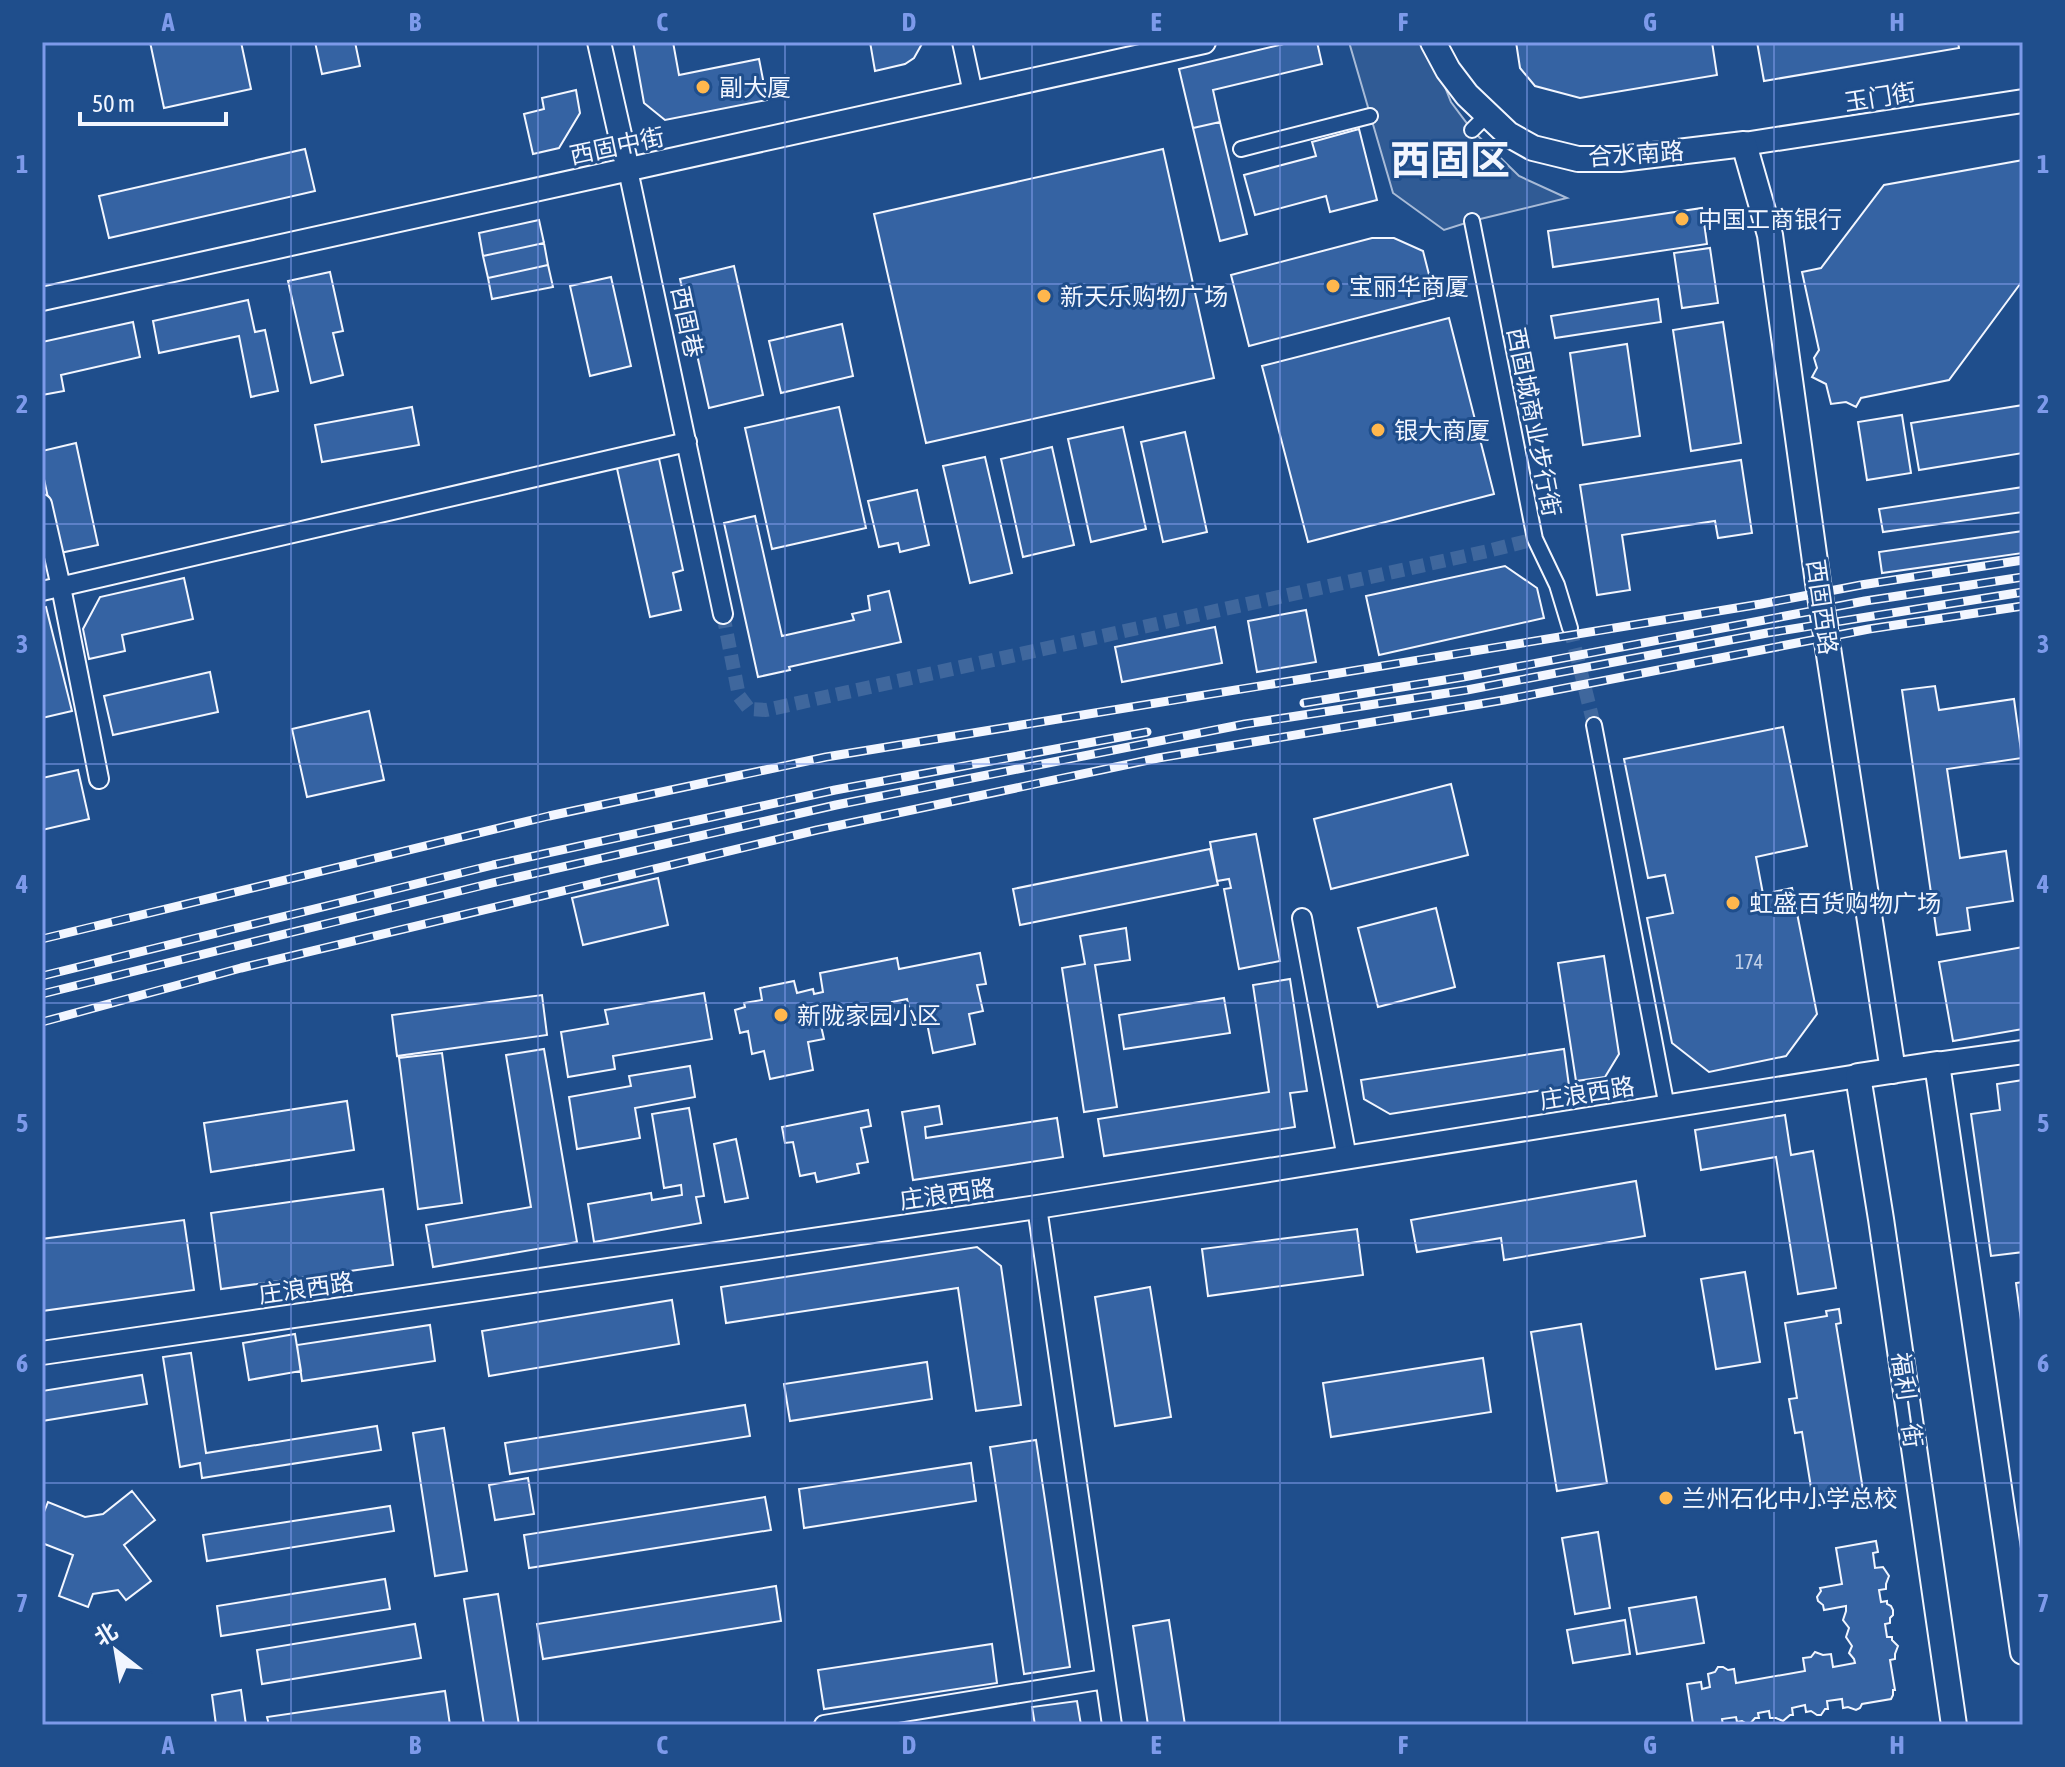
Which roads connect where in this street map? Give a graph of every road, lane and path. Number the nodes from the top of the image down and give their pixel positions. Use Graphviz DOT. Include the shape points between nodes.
graph roads {
  1 [pos="599,42"];
  2 [pos="962,42"];
  3 [pos="1204,42"];
  4 [pos="1433,42"];
  5 [pos="973,93"];
  6 [pos="2023,101"];
  7 [pos="1370,116"];
  8 [pos="1744,144"];
  9 [pos="1241,149"];
  10 [pos="628,170"];
  11 [pos="1472,221"];
  12 [pos="42,299"];
  13 [pos="687,442"];
  14 [pos="42,504"];
  15 [pos="61,587"];
  16 [pos="42,591"];
  17 [pos="723,614"];
  18 [pos="1570,628"];
  19 [pos="1594,725"];
  20 [pos="99,779"];
  21 [pos="1302,918"];
  22 [pos="2023,1052"];
  23 [pos="1937,1064"];
  24 [pos="1893,1071"];
  25 [pos="1858,1076"];
  26 [pos="1667,1107"];
  27 [pos="1347,1158"];
  28 [pos="1037,1207"];
  29 [pos="42,1353"];
  30 [pos="2023,1652"];
  31 [pos="1105,1679"];
  32 [pos="824,1725"];
  33 [pos="1112,1725"];
  34 [pos="1954,1725"];
  1 -- 10 [label="street, 西固巷"];
  2 -- 5 [label="street"];
  3 -- 5 [label="street, 西固中街"];
  4 -- 8 [label="main road, 合水南路" via="1480,122 1533,148 1578,159 1620,159"];
  5 -- 10 [label="street, 西固中街"];
  6 -- 8 [label="street, 玉门街"];
  7 -- 9 [label="street"];
  8 -- 24 [label="main road, 西固西路" via="1770,235"];
  10 -- 12 [label="street, 西固中街"];
  10 -- 13 [label="street, 西固巷"];
  11 -- 18 [label="street, 西固城商业步行街" via="1535,539"];
  13 -- 15 [label="street"];
  13 -- 17 [label="street, 西固巷"];
  14 -- 15 [label="street"];
  15 -- 16 [label="street"];
  15 -- 20 [label="street"];
  19 -- 26 [label="street"];
  21 -- 27 [label="street"];
  22 -- 23 [label="street"];
  23 -- 24 [label="main road"];
  23 -- 30 [label="main road"];
  24 -- 25 [label="main road"];
  25 -- 26 [label="street, 庄浪西路"];
  25 -- 34 [label="main road, 福利一街"];
  26 -- 27 [label="street, 庄浪西路"];
  27 -- 28 [label="street, 庄浪西路"];
  28 -- 29 [label="street, 庄浪西路"];
  28 -- 31 [label="street"];
  31 -- 32 [label="street"];
  31 -- 33 [label="street"];
}
